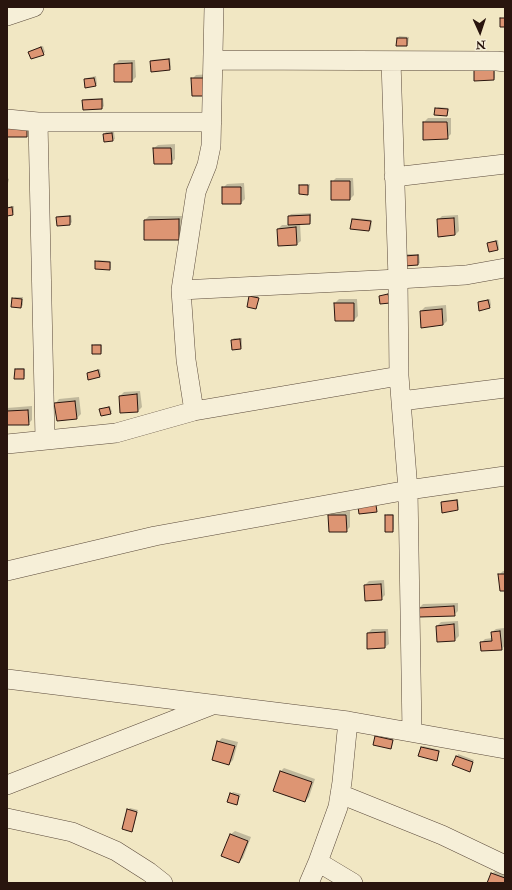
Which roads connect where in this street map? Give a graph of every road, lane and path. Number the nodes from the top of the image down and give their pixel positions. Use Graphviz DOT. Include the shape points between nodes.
graph roads {
  1 [pos="34,7"];
  2 [pos="214,7"];
  3 [pos="7,16"];
  4 [pos="213,60"];
  5 [pos="391,61"];
  6 [pos="505,62"];
  7 [pos="7,119"];
  8 [pos="38,122"];
  9 [pos="212,122"];
  10 [pos="505,164"];
  11 [pos="394,177"];
  12 [pos="505,268"];
  13 [pos="398,279"];
  14 [pos="181,290"];
  15 [pos="399,376"];
  16 [pos="505,388"];
  17 [pos="401,401"];
  18 [pos="194,411"];
  19 [pos="45,440"];
  20 [pos="7,444"];
  21 [pos="505,476"];
  22 [pos="408,490"];
  23 [pos="7,571"];
  24 [pos="7,679"];
  25 [pos="214,705"];
  26 [pos="348,721"];
  27 [pos="412,732"];
  28 [pos="505,749"];
  29 [pos="7,785"];
  30 [pos="340,794"];
  31 [pos="7,818"];
  32 [pos="318,862"];
  33 [pos="505,864"];
  34 [pos="163,883"];
  35 [pos="309,883"];
  36 [pos="353,883"];
  1 -- 3 [label="street"];
  2 -- 4 [label="street"];
  4 -- 5 [label="street"];
  4 -- 9 [label="street"];
  5 -- 6 [label="street"];
  5 -- 11 [label="street"];
  7 -- 8 [label="street"];
  8 -- 9 [label="street"];
  8 -- 19 [label="street"];
  9 -- 14 [label="street" via="211,146 207,165 196,192"];
  10 -- 11 [label="street"];
  11 -- 13 [label="street"];
  12 -- 13 [label="street" via="466,275"];
  13 -- 14 [label="street"];
  13 -- 15 [label="street"];
  14 -- 18 [label="street" via="186,360"];
  15 -- 17 [label="street"];
  15 -- 18 [label="street"];
  16 -- 17 [label="street"];
  17 -- 22 [label="street"];
  18 -- 19 [label="street" via="116,433"];
  19 -- 20 [label="street"];
  21 -- 22 [label="street"];
  22 -- 23 [label="street" via="155,536"];
  22 -- 27 [label="street"];
  24 -- 25 [label="street"];
  25 -- 26 [label="street"];
  25 -- 29 [label="street"];
  26 -- 27 [label="street"];
  26 -- 30 [label="street"];
  27 -- 28 [label="street"];
  30 -- 32 [label="street" via="338,807"];
  30 -- 33 [label="street" via="442,835"];
  31 -- 34 [label="street" via="72,832 116,851"];
  32 -- 35 [label="street"];
  32 -- 36 [label="street"];
}
